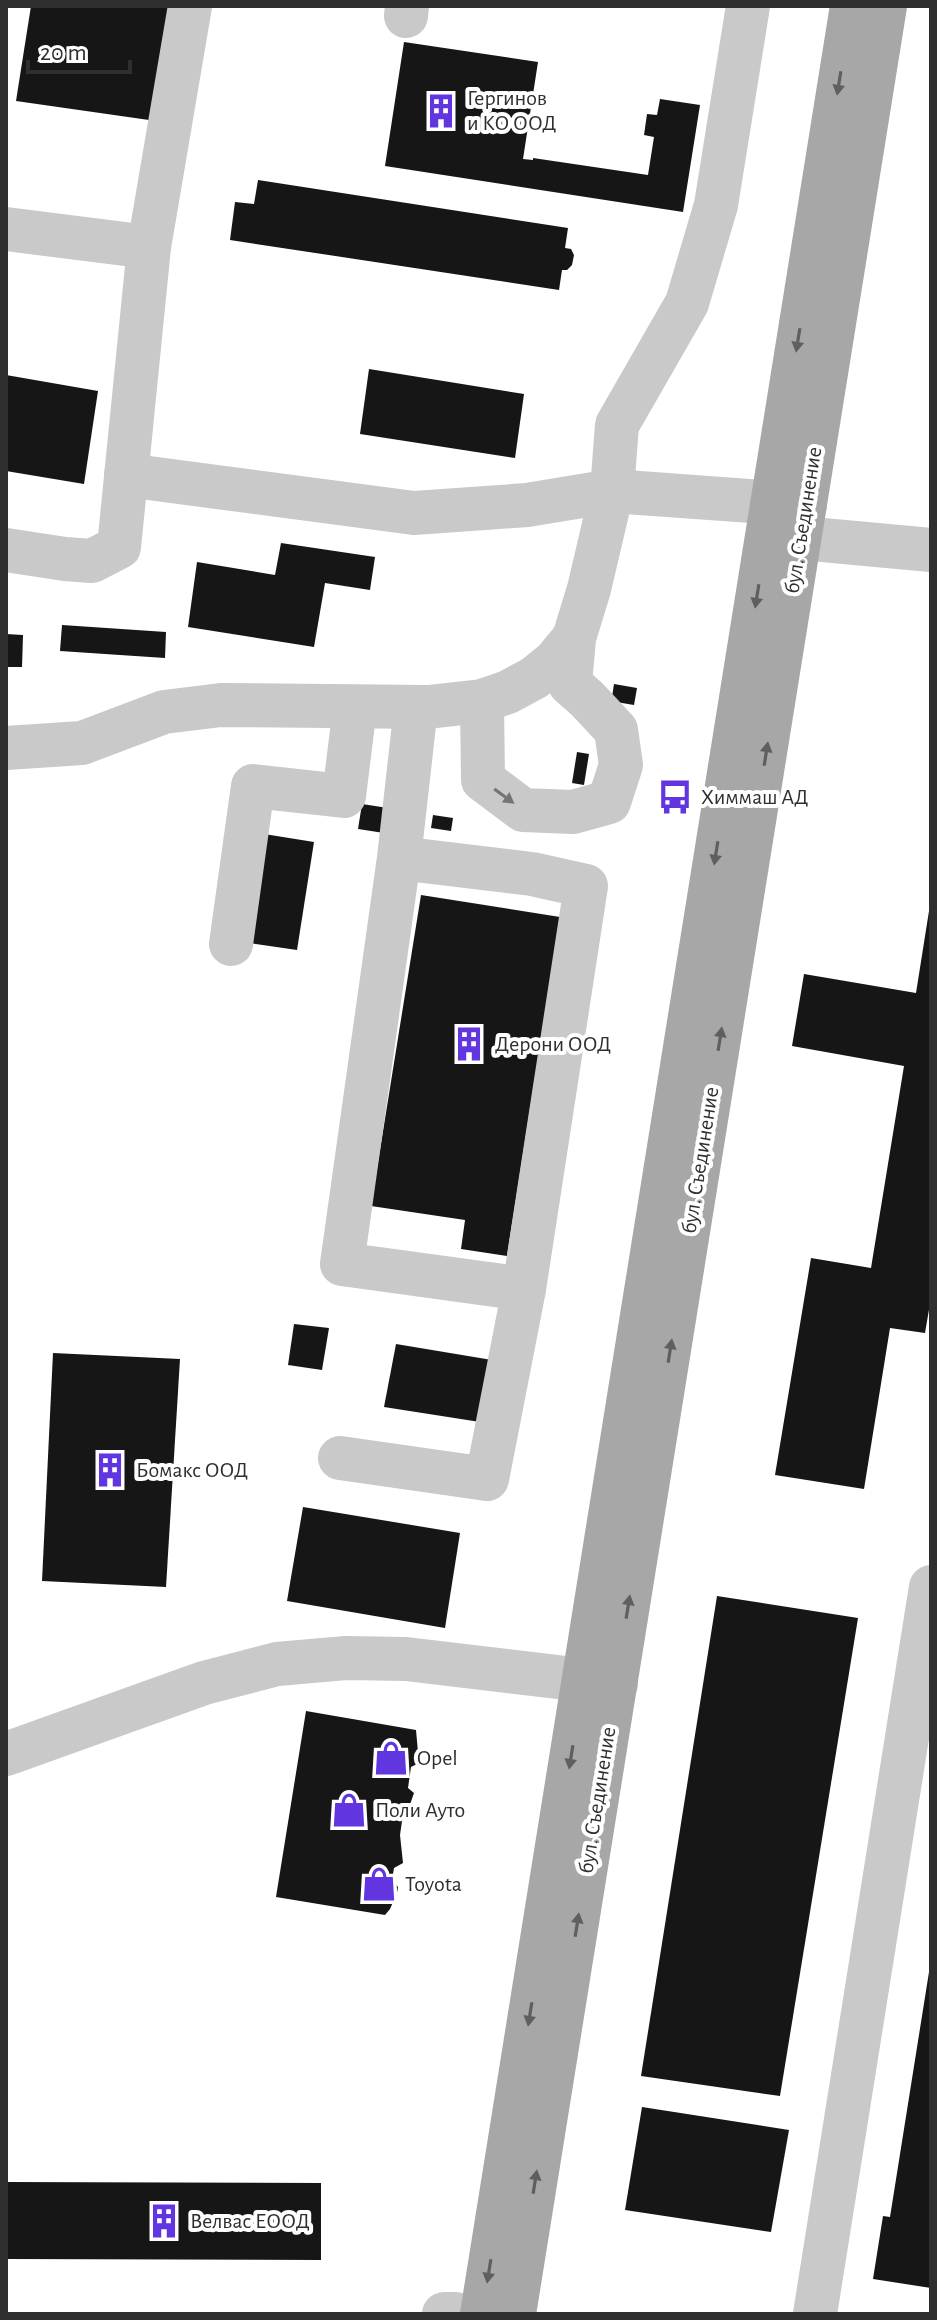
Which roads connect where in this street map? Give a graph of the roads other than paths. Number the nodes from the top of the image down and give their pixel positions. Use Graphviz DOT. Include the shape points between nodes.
graph roads {
  1 [pos="190,6"];
  2 [pos="748,6"];
  3 [pos="852,6"];
  4 [pos="885,6"];
  5 [pos="6,229"];
  6 [pos="149,247"];
  7 [pos="126,475"];
  8 [pos="612,491"];
  9 [pos="793,515"];
  10 [pos="6,550"];
  11 [pos="931,550"];
  12 [pos="574,638"];
  13 [pos="482,701"];
  14 [pos="355,707"];
  15 [pos="416,707"];
  16 [pos="6,748"];
  17 [pos="399,858"];
  18 [pos="231,944"];
  19 [pos="524,1289"];
  20 [pos="340,1458"];
  21 [pos="931,1587"];
  22 [pos="599,1682"];
  23 [pos="6,1754"];
  24 [pos="444,2314"];
  25 [pos="456,2314"];
  26 [pos="482,2314"];
  27 [pos="514,2314"];
  28 [pos="815,2314"];
  1 -- 6 [label="lane"];
  2 -- 8 [label="lane" via="716,205 687,303 617,425"];
  3 -- 9 [label="main road, бул. Съединение, one-way"];
  4 -- 9 [label="main road, бул. Съединение"];
  5 -- 6 [label="lane"];
  6 -- 7 [label="lane"];
  7 -- 8 [label="lane" via="414,513 527,505"];
  7 -- 10 [label="lane" via="119,547 92,561"];
  8 -- 9 [label="lane"];
  8 -- 12 [label="lane"];
  9 -- 11 [label="lane"];
  9 -- 22 [label="main road, бул. Съединение"];
  12 -- 13 [label="lane" via="534,678"];
  13 -- 12 [label="lane, one-way" via="483,780 523,810 573,812 609,802 621,765 616,730 570,684"];
  13 -- 15 [label="lane"];
  14 -- 15 [label="lane"];
  14 -- 16 [label="lane" via="221,705 164,712 82,743"];
  14 -- 18 [label="lane" via="344,796 253,786"];
  15 -- 17 [label="lane"];
  17 -- 19 [label="lane" via="342,1264"];
  17 -- 19 [label="lane" via="586,886"];
  19 -- 20 [label="lane" via="487,1479"];
  21 -- 28 [label="lane"];
  22 -- 23 [label="lane" via="406,1659 277,1664 204,1683"];
  22 -- 26 [label="main road, бул. Съединение, one-way"];
  27 -- 22 [label="main road, бул. Съединение, one-way"];
  24 -- 25 [label="lane"];
}
